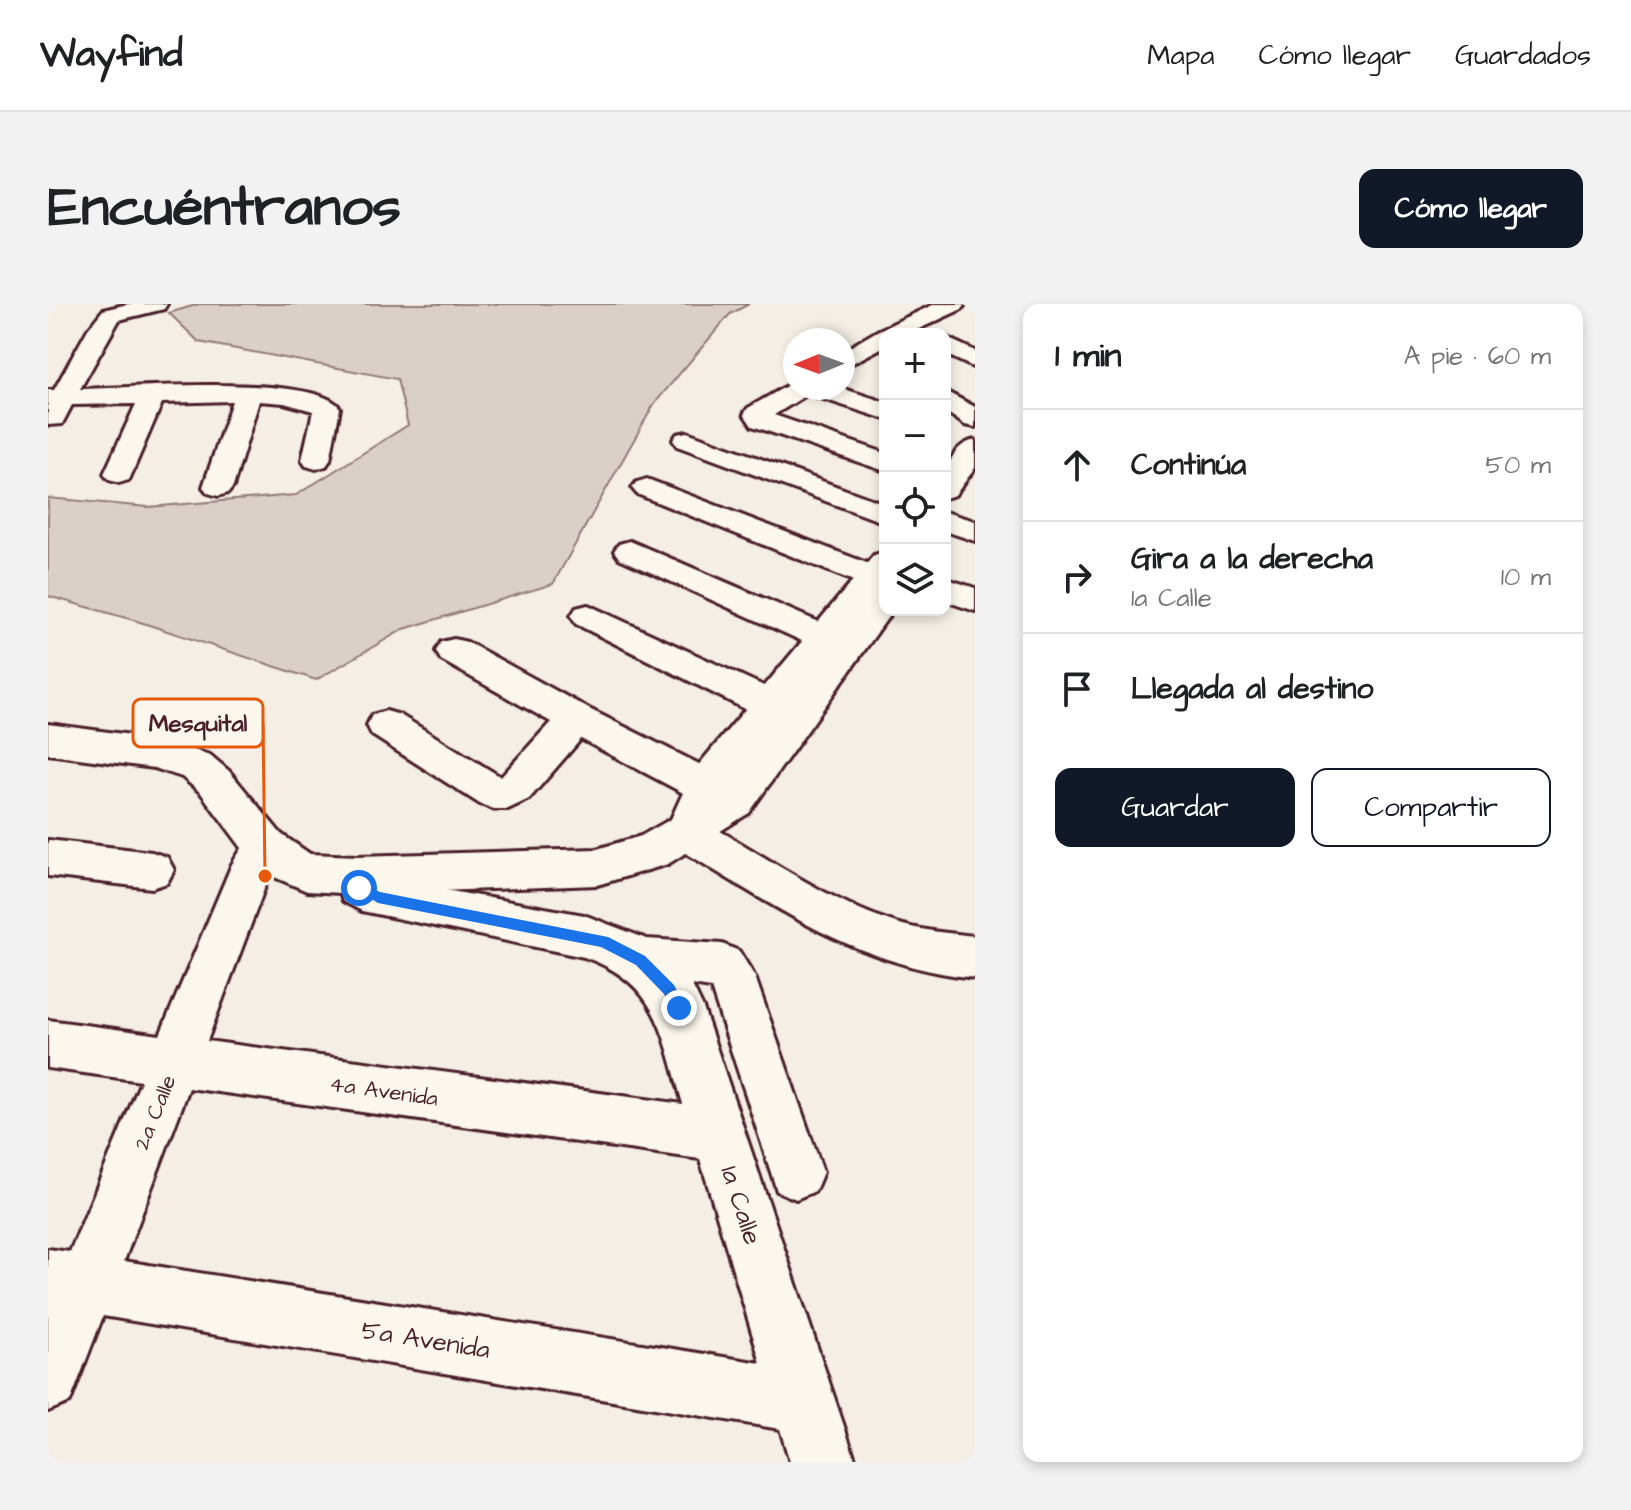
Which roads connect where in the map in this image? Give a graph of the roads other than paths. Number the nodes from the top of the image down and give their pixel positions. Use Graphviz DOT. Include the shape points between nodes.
graph roads {
  1 [pos="156,304"];
  2 [pos="954,304"];
  3 [pos="961,304"];
  4 [pos="975,311"];
  5 [pos="912,328"];
  6 [pos="879,345"];
  7 [pos="951,347"];
  8 [pos="855,356"];
  9 [pos="975,361"];
  10 [pos="248,393"];
  11 [pos="152,396"];
  12 [pos="56,398"];
  13 [pos="783,398"];
  14 [pos="852,400"];
  15 [pos="946,400"];
  16 [pos="879,409"];
  17 [pos="975,419"];
  18 [pos="48,426"];
  19 [pos="951,435"];
  20 [pos="687,440"];
  21 [pos="975,445"];
  22 [pos="316,460"];
  23 [pos="879,460"];
  24 [pos="119,474"];
  25 [pos="954,485"];
  26 [pos="218,487"];
  27 [pos="647,488"];
  28 [pos="879,512"];
  29 [pos="951,524"];
  30 [pos="975,532"];
  31 [pos="630,551"];
  32 [pos="879,578"];
  33 [pos="879,581"];
  34 [pos="879,582"];
  35 [pos="951,591"];
  36 [pos="975,600"];
  37 [pos="588,616"];
  38 [pos="823,637"];
  39 [pos="454,651"];
  40 [pos="768,704"];
  41 [pos="576,719"];
  42 [pos="386,725"];
  43 [pos="48,739"];
  44 [pos="720,792"];
  45 [pos="686,832"];
  46 [pos="266,847"];
  47 [pos="48,858"];
  48 [pos="152,870"];
  49 [pos="357,875"];
  50 [pos="975,957"];
  51 [pos="640,960"];
  52 [pos="48,1044"];
  53 [pos="174,1061"];
  54 [pos="720,1135"];
  55 [pos="796,1172"];
  56 [pos="67,1281"];
  57 [pos="48,1380"];
  58 [pos="804,1401"];
  59 [pos="823,1462"];
  1 -- 12 [label="street" via="111,315"];
  2 -- 5 [label="street"];
  3 -- 4 [label="street"];
  6 -- 8 [label="street"];
  7 -- 9 [label="street"];
  10 -- 11 [label="street"];
  10 -- 22 [label="street" via="284,395 327,408"];
  10 -- 26 [label="street"];
  11 -- 12 [label="street"];
  11 -- 24 [label="street"];
  12 -- 18 [label="street"];
  13 -- 23 [label="street" via="757,414"];
  14 -- 16 [label="street"];
  15 -- 17 [label="street"];
  19 -- 21 [label="street"];
  20 -- 28 [label="street"];
  21 -- 25 [label="street"];
  27 -- 32 [label="street"];
  29 -- 30 [label="street"];
  31 -- 38 [label="street"];
  33 -- 38 [label="street"];
  34 -- 44 [label="street"];
  35 -- 36 [label="street"];
  37 -- 40 [label="street"];
  38 -- 40 [label="street"];
  39 -- 41 [label="street"];
  40 -- 44 [label="street"];
  41 -- 42 [label="street" via="515,788 502,794"];
  41 -- 44 [label="street"];
  43 -- 46 [label="street" via="154,753 196,766 224,792"];
  44 -- 45 [label="street"];
  45 -- 49 [label="street" via="634,858 597,867"];
  45 -- 50 [label="street" via="839,920 887,941"];
  46 -- 49 [label="street" via="307,872"];
  46 -- 53 [label="street, 2a Calle" via="247,877"];
  47 -- 48 [label="street"];
  49 -- 51 [label="street" via="359,888 378,897 584,936"];
  51 -- 54 [label="street, 1a Calle" via="679,1008"];
  51 -- 55 [label="street" via="711,963 731,977"];
  52 -- 53 [label="street, 4a Avenida"];
  53 -- 54 [label="street, 4a Avenida"];
  53 -- 56 [label="street, 2a Calle"];
  54 -- 58 [label="street, 1a Calle"];
  56 -- 57 [label="street, 2a Calle"];
  56 -- 58 [label="street, 5a Avenida"];
  58 -- 59 [label="street, 1a Calle"];
}
